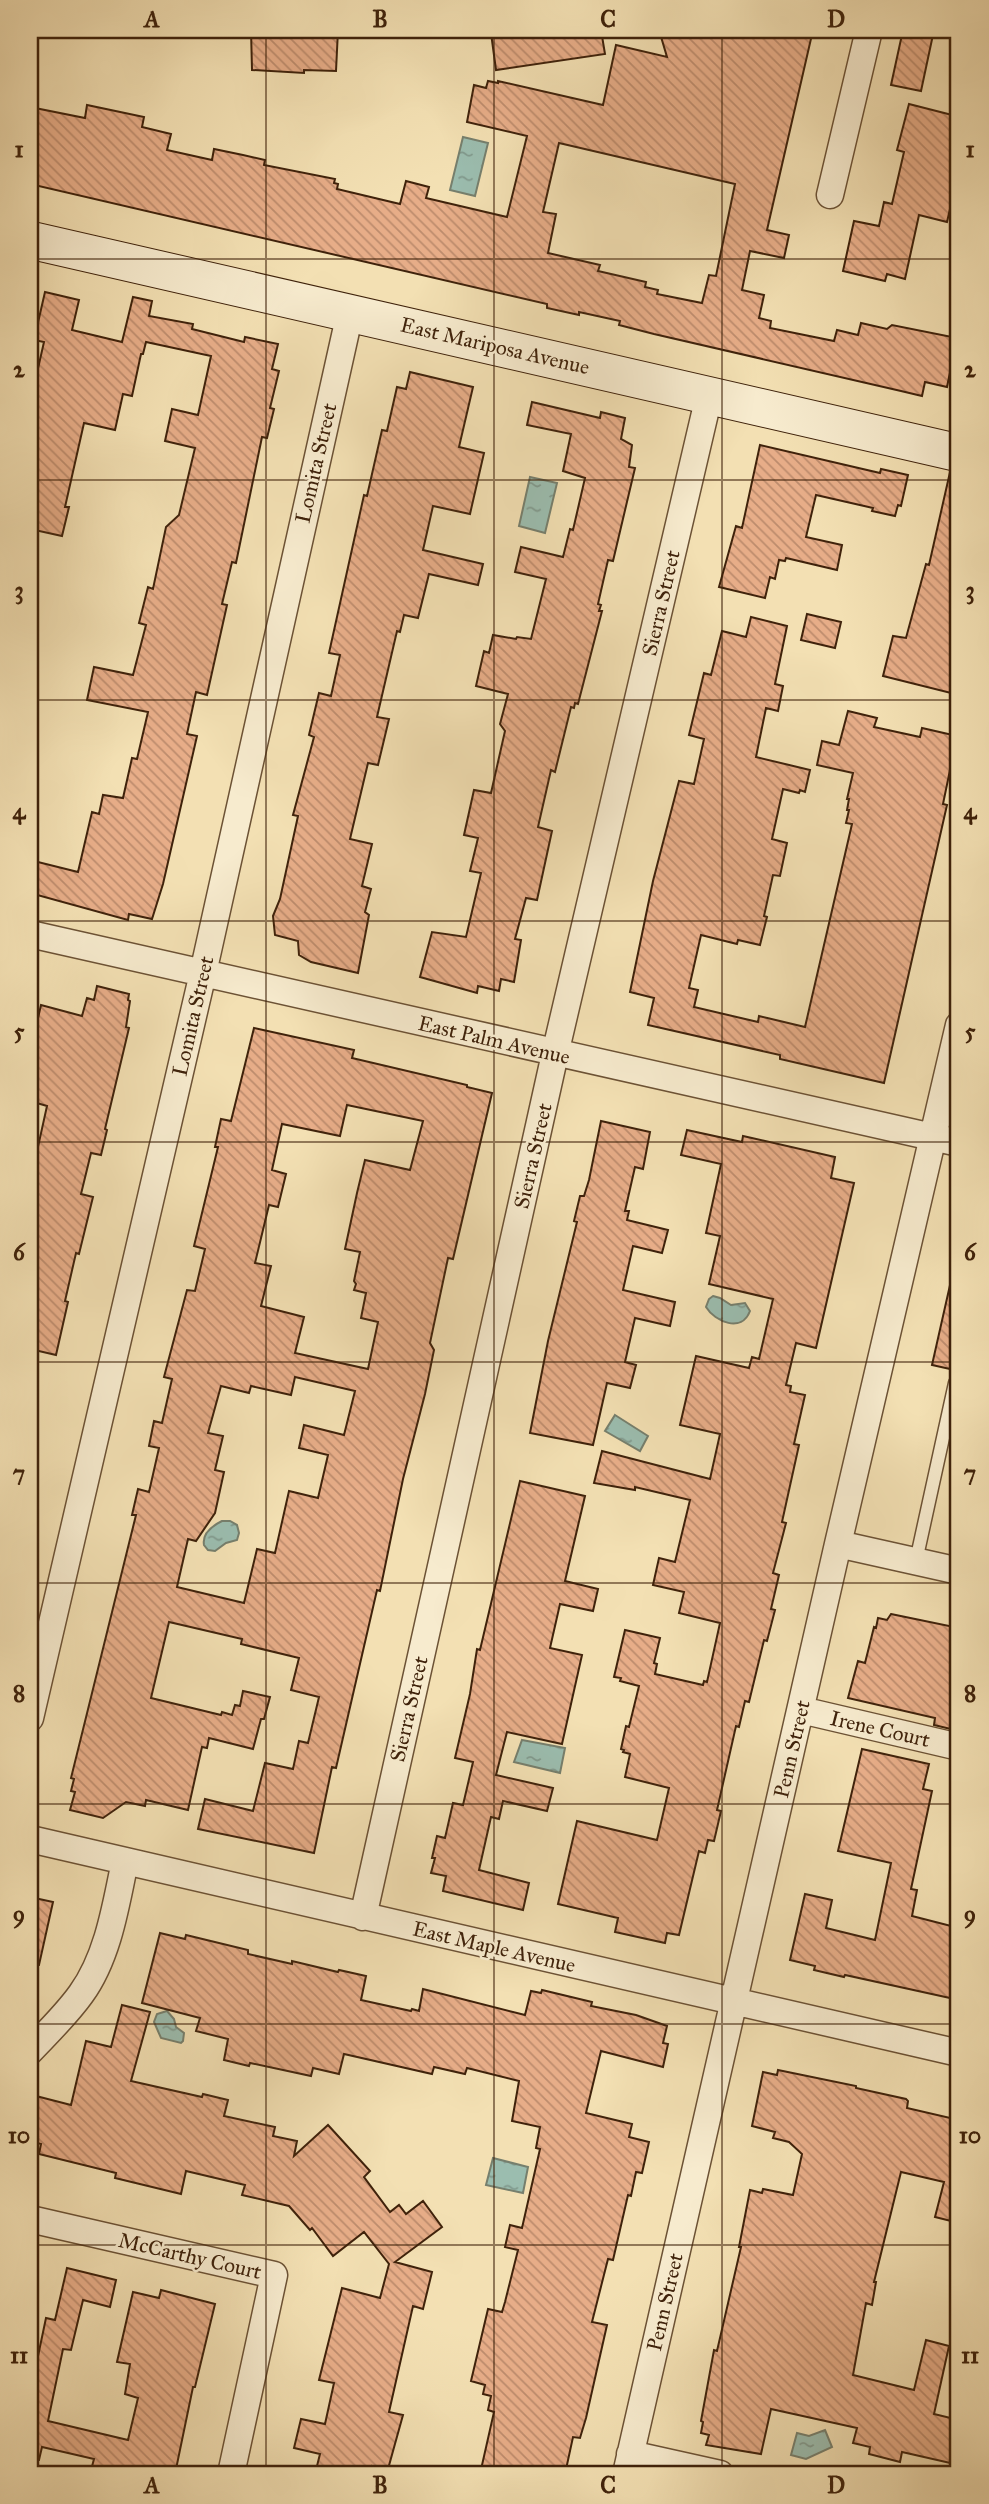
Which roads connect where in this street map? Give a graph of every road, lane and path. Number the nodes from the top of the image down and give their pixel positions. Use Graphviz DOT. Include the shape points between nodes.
graph roads {
  1 [pos="869,30"];
  2 [pos="830,195"];
  3 [pos="30,240"];
  4 [pos="350,313"];
  5 [pos="709,396"];
  6 [pos="959,453"];
  7 [pos="30,934"];
  8 [pos="203,973"];
  9 [pos="959,1025"];
  10 [pos="555,1054"];
  11 [pos="933,1137"];
  12 [pos="959,1143"];
  13 [pos="959,1384"];
  14 [pos="838,1544"];
  15 [pos="916,1561"];
  16 [pos="959,1571"];
  17 [pos="801,1710"];
  18 [pos="30,1718"];
  19 [pos="959,1747"];
  20 [pos="30,1839"];
  21 [pos="125,1861"];
  22 [pos="363,1917"];
  23 [pos="733,2001"];
  24 [pos="30,2051"];
  25 [pos="959,2053"];
  26 [pos="30,2219"];
  27 [pos="628,2464"];
  28 [pos="231,2474"];
  29 [pos="720,2474"];
  1 -- 2 [label="street"];
  3 -- 4 [label="street, East Mariposa Avenue"];
  4 -- 5 [label="street, East Mariposa Avenue"];
  4 -- 8 [label="street, Lomita Street"];
  5 -- 6 [label="street, East Mariposa Avenue"];
  5 -- 10 [label="street, Sierra Street"];
  7 -- 8 [label="street, East Palm Avenue"];
  8 -- 10 [label="street, East Palm Avenue"];
  8 -- 18 [label="street, Lomita Street"];
  9 -- 11 [label="street, Penn Street"];
  10 -- 11 [label="street, East Palm Avenue"];
  10 -- 22 [label="street, Sierra Street"];
  11 -- 12 [label="street, East Palm Avenue"];
  11 -- 14 [label="street, Penn Street"];
  13 -- 15 [label="lane" via="955,1383"];
  14 -- 15 [label="street"];
  14 -- 17 [label="street, Penn Street"];
  15 -- 16 [label="street"];
  17 -- 19 [label="street, Irene Court"];
  17 -- 23 [label="street, Penn Street"];
  20 -- 21 [label="street, East Maple Avenue"];
  21 -- 22 [label="street, East Maple Avenue"];
  21 -- 24 [label="street" via="105,1943 82,1993"];
  22 -- 23 [label="street, East Maple Avenue"];
  23 -- 25 [label="street, East Maple Avenue"];
  23 -- 27 [label="street, Penn Street"];
  26 -- 28 [label="street, McCarthy Court" via="274,2275"];
  27 -- 29 [label="street"];
}
